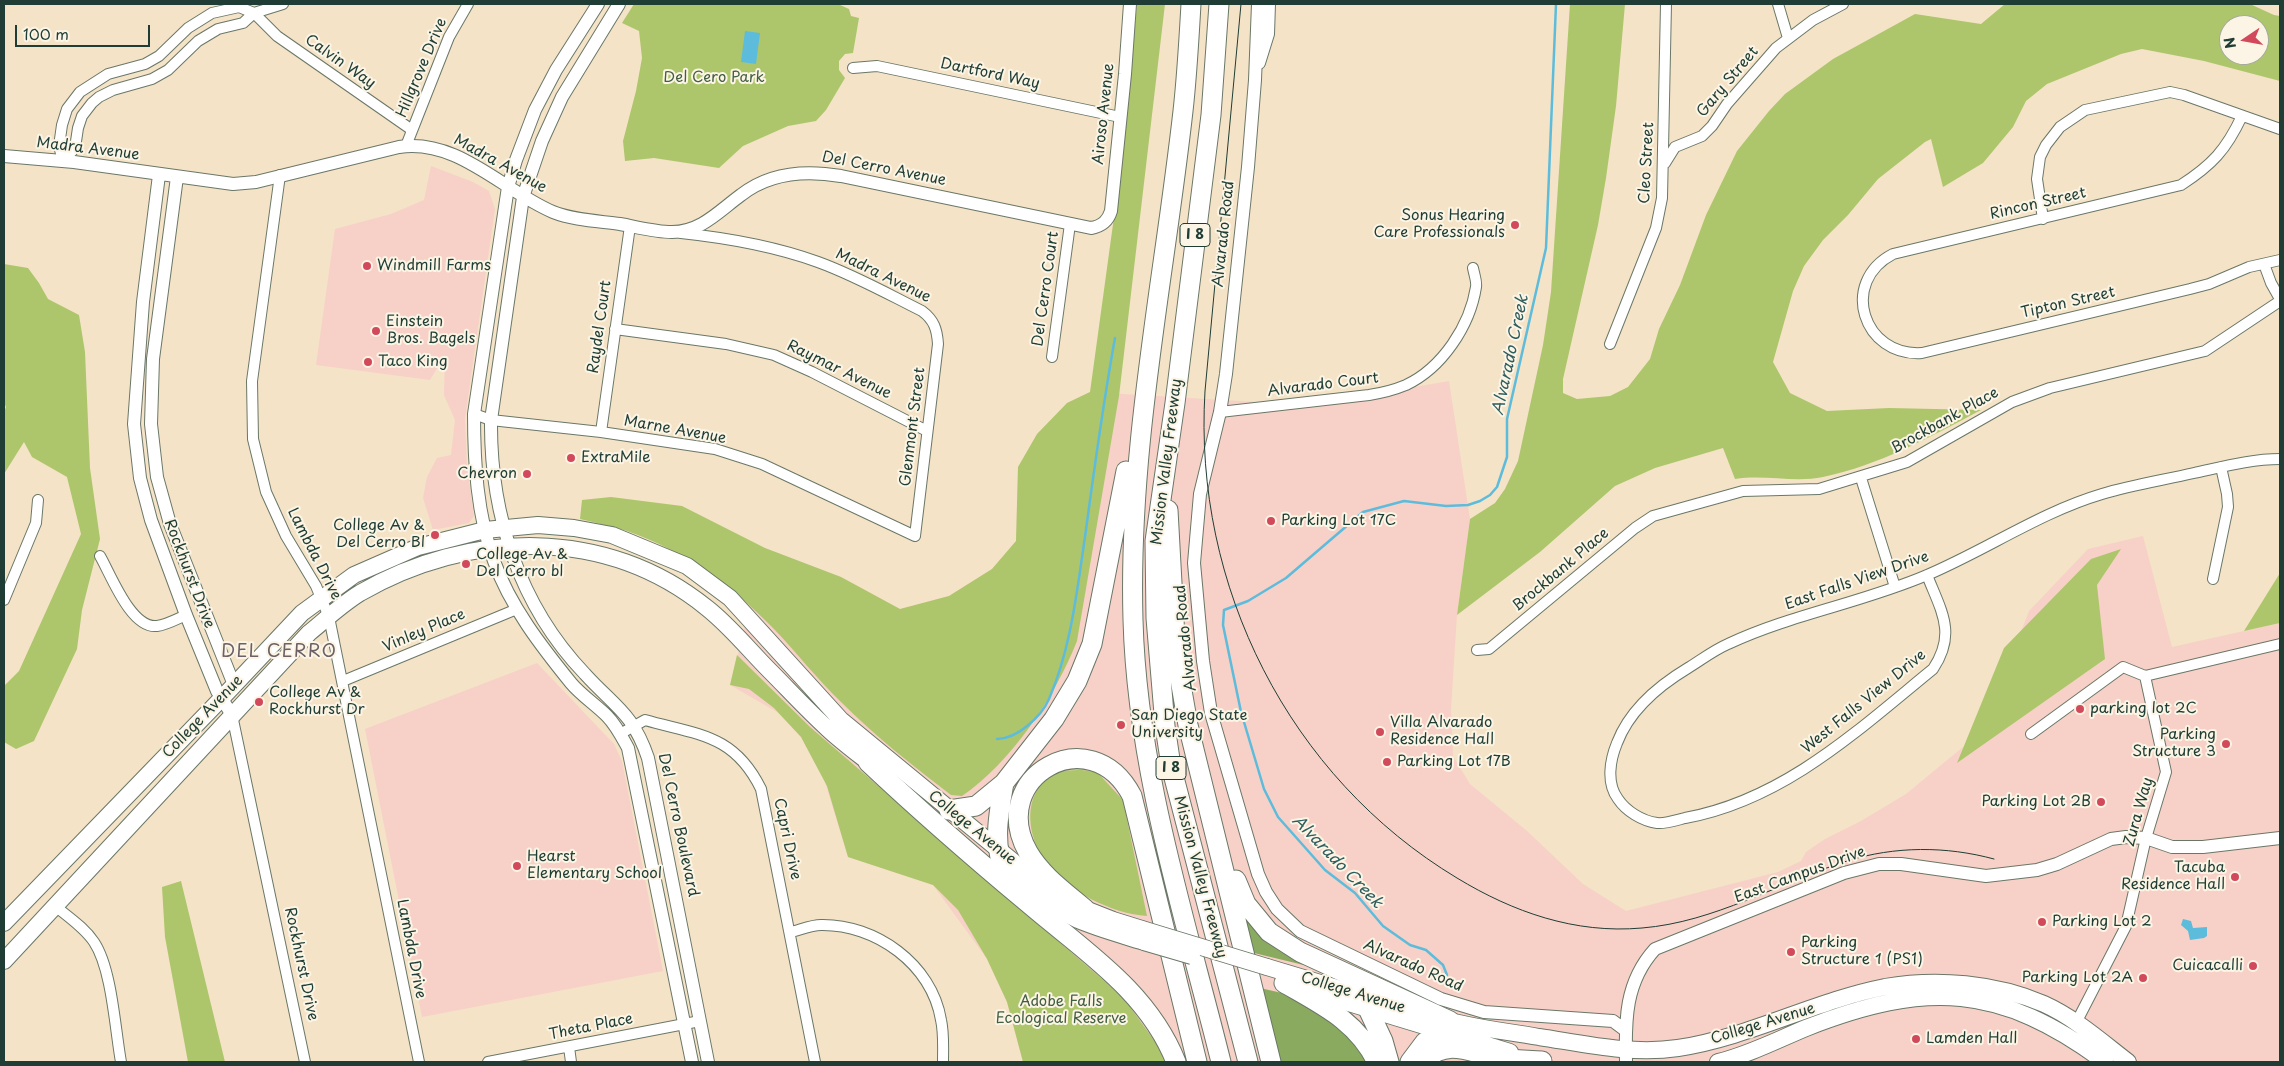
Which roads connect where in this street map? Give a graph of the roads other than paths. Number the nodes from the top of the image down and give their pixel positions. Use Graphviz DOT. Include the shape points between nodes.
graph roads {
  1 [pos="283,4"];
  2 [pos="468,4"];
  3 [pos="598,4"];
  4 [pos="619,4"];
  5 [pos="1130,4"];
  6 [pos="1191,4"];
  7 [pos="1219,4"];
  8 [pos="1258,4"];
  9 [pos="1269,4"];
  10 [pos="1666,4"];
  11 [pos="1778,4"];
  12 [pos="1843,4"];
  13 [pos="254,13"];
  14 [pos="1788,38"];
  15 [pos="853,68"];
  16 [pos="1255,80"];
  17 [pos="2242,116"];
  18 [pos="1120,117"];
  19 [pos="2280,129"];
  20 [pos="412,130"];
  21 [pos="406,146"];
  22 [pos="4,156"];
  23 [pos="63,161"];
  24 [pos="1664,172"];
  25 [pos="159,175"];
  26 [pos="280,175"];
  27 [pos="176,177"];
  28 [pos="508,187"];
  29 [pos="523,197"];
  30 [pos="2043,219"];
  31 [pos="1070,224"];
  32 [pos="1102,225"];
  33 [pos="630,226"];
  34 [pos="672,232"];
  35 [pos="2280,260"];
  36 [pos="2264,264"];
  37 [pos="1473,268"];
  38 [pos="2280,300"];
  39 [pos="934,323"];
  40 [pos="1869,326"];
  41 [pos="615,329"];
  42 [pos="1610,344"];
  43 [pos="1151,349"];
  44 [pos="1052,357"];
  45 [pos="1220,412"];
  46 [pos="474,414"];
  47 [pos="491,420"];
  48 [pos="927,431"];
  49 [pos="600,432"];
  50 [pos="2280,459"];
  51 [pos="1166,466"];
  52 [pos="2221,467"];
  53 [pos="1861,478"];
  54 [pos="38,500"];
  55 [pos="504,527"];
  56 [pos="485,530"];
  57 [pos="915,536"];
  58 [pos="510,547"];
  59 [pos="489,549"];
  60 [pos="100,556"];
  61 [pos="1927,575"];
  62 [pos="2213,579"];
  63 [pos="1895,587"];
  64 [pos="322,598"];
  65 [pos="4,600"];
  66 [pos="517,609"];
  67 [pos="186,615"];
  68 [pos="329,617"];
  69 [pos="2280,644"];
  70 [pos="1477,650"];
  71 [pos="2145,676"];
  72 [pos="342,680"];
  73 [pos="234,685"];
  74 [pos="221,699"];
  75 [pos="232,715"];
  76 [pos="634,725"];
  77 [pos="620,734"];
  78 [pos="2031,734"];
  79 [pos="868,762"];
  80 [pos="1004,783"];
  81 [pos="1205,796"];
  82 [pos="1617,798"];
  83 [pos="949,810"];
  84 [pos="2146,838"];
  85 [pos="2280,838"];
  86 [pos="997,847"];
  87 [pos="1005,872"];
  88 [pos="54,905"];
  89 [pos="1085,909"];
  90 [pos="4,923"];
  91 [pos="791,932"];
  92 [pos="1143,935"];
  93 [pos="4,961"];
  94 [pos="1273,976"];
  95 [pos="1366,1003"];
  96 [pos="2032,1017"];
  97 [pos="700,1021"];
  98 [pos="2076,1023"];
  99 [pos="684,1024"];
  100 [pos="1448,1027"];
  101 [pos="1625,1030"];
  102 [pos="569,1047"];
  103 [pos="1626,1056"];
  104 [pos="121,1062"];
  105 [pos="305,1062"];
  106 [pos="419,1062"];
  107 [pos="488,1062"];
  108 [pos="571,1062"];
  109 [pos="692,1062"];
  110 [pos="708,1062"];
  111 [pos="815,1062"];
  112 [pos="943,1062"];
  113 [pos="1176,1062"];
  114 [pos="1197,1062"];
  115 [pos="1221,1062"];
  116 [pos="1248,1062"];
  117 [pos="1271,1062"];
  118 [pos="1377,1062"];
  119 [pos="1389,1062"];
  120 [pos="1410,1062"];
  121 [pos="1422,1062"];
  122 [pos="1544,1062"];
  123 [pos="1718,1062"];
  124 [pos="2105,1062"];
  125 [pos="2128,1062"];
  1 -- 13 [label="street"];
  2 -- 20 [label="street, Hillgrove Drive" via="449,37"];
  3 -- 28 [label="street" via="539,103"];
  4 -- 29 [label="street, Del Cerro Boulevard" via="562,97 542,141"];
  5 -- 18 [label="street, Airoso Avenue"];
  6 -- 43 [label="highway, Mission Valley Freeway / I 8" via="1184,110"];
  7 -- 51 [label="highway, Mission Valley Freeway / I 8" via="1211,115"];
  8 -- 16 [label="street, Alvarado Road"];
  9 -- 16 [label="street, Alvarado Road" via="1268,34"];
  10 -- 24 [label="street, Cleo Street"];
  11 -- 14 [label="street"];
  12 -- 14 [label="street, Gary Street"];
  13 -- 20 [label="street, Calvin Way" via="278,36"];
  13 -- 23 [label="street" via="243,23 218,29 198,41 168,70 152,79 113,90 92,103 82,116 75,148"];
  13 -- 23 [label="street" via="238,7 212,14 188,28 159,56 145,64 108,74 80,92 67,109 62,125 59,146"];
  14 -- 24 [label="street, Gary Street" via="1739,90 1702,136 1675,147 1666,161"];
  15 -- 18 [label="street, Dartford Way" via="876,66"];
  16 -- 45 [label="street, Alvarado Road"];
  17 -- 19 [label="street"];
  17 -- 30 [label="street, Rincon Street" via="2222,153 2181,185"];
  17 -- 30 [label="street" via="2170,92 2085,110 2060,127 2040,157 2037,178"];
  18 -- 32 [label="street, Airoso Avenue" via="1111,211"];
  20 -- 21 [label="street, Hillgrove Drive"];
  21 -- 26 [label="street, Madra Avenue"];
  21 -- 28 [label="street, Madra Avenue" via="442,150"];
  22 -- 23 [label="street, Madra Avenue"];
  23 -- 25 [label="street, Madra Avenue"];
  24 -- 42 [label="street, Cleo Street" via="1656,228"];
  25 -- 27 [label="street, Madra Avenue"];
  25 -- 67 [label="street, Rockhurst Drive" via="143,302 134,424 140,478 151,520"];
  26 -- 27 [label="street, Madra Avenue" via="233,184"];
  26 -- 64 [label="street, Lambda Drive" via="252,381 253,439 266,492 286,536"];
  27 -- 73 [label="street, Rockhurst Drive" via="153,359 151,424 157,477 170,524"];
  28 -- 29 [label="street, Madra Avenue"];
  28 -- 46 [label="street"];
  29 -- 33 [label="street, Madra Avenue" via="555,213"];
  29 -- 47 [label="street, Del Cerro Boulevard"];
  30 -- 40 [label="street, Rincon Street" via="1888,256 1874,268 1864,290 1863,305"];
  31 -- 32 [label="street, Del Cerro Avenue" via="1086,228"];
  31 -- 34 [label="street, Del Cerro Avenue" via="841,176 798,172 751,188 698,226"];
  31 -- 44 [label="street, Del Cerro Court"];
  33 -- 34 [label="street, Madra Avenue"];
  33 -- 41 [label="street, Raydel Court"];
  34 -- 39 [label="street, Madra Avenue" via="737,240 811,259 922,311"];
  35 -- 36 [label="street, Tipton Street"];
  36 -- 38 [label="street"];
  36 -- 40 [label="street, Tipton Street" via="2190,290 1922,353 1905,353 1889,347"];
  37 -- 45 [label="street, Alvarado Court" via="1476,286 1468,318 1448,351 1408,384 1369,396"];
  38 -- 53 [label="street, Brockbank Place" via="2205,351 2050,388 2012,402 1907,462"];
  39 -- 48 [label="street, Glenmont Street" via="938,344"];
  41 -- 48 [label="street, Raymar Avenue" via="726,344 774,355"];
  41 -- 49 [label="street, Raydel Court"];
  43 -- 80 [label="highway" via="1092,644 1077,680 1054,719"];
  43 -- 115 [label="highway, Mission Valley Freeway / I 8" via="1134,508 1133,620 1139,698 1161,825"];
  45 -- 101 [label="street, Alvarado Road" via="1197,516 1194,563 1203,662 1220,745 1258,874 1271,901 1288,921 1309,937 1441,999 1484,1012 1613,1021"];
  46 -- 47 [label="street, Marne Avenue"];
  46 -- 56 [label="street" via="474,448"];
  47 -- 49 [label="street, Marne Avenue"];
  47 -- 55 [label="street, Del Cerro Boulevard" via="494,487"];
  48 -- 57 [label="street, Glenmont Street"];
  49 -- 57 [label="street, Marne Avenue" via="715,449 762,464"];
  50 -- 52 [label="street, East Falls View Drive"];
  51 -- 81 [label="highway" via="1176,656"];
  51 -- 116 [label="highway, Mission Valley Freeway / I 8" via="1155,541 1156,618 1165,726 1175,781"];
  52 -- 61 [label="street, East Falls View Drive" via="2101,494 2052,514"];
  52 -- 62 [label="street" via="2228,507"];
  53 -- 63 [label="street"];
  53 -- 70 [label="street, Brockbank Place" via="1819,490 1743,491 1653,516 1489,649"];
  54 -- 65 [label="street" via="36,523"];
  55 -- 56 [label="main road, College Avenue"];
  55 -- 58 [label="street, Del Cerro Boulevard"];
  55 -- 83 [label="main road, College Avenue" via="546,525 612,535 687,566 730,598 841,720"];
  56 -- 59 [label="street"];
  56 -- 64 [label="main road, College Avenue" via="432,542 399,554 354,575"];
  58 -- 59 [label="main road, College Avenue"];
  58 -- 76 [label="street, Del Cerro Boulevard" via="531,601 550,631 584,674 620,707"];
  58 -- 79 [label="main road, College Avenue" via="567,548 602,555 636,565 673,584 708,609 828,729"];
  59 -- 66 [label="street"];
  59 -- 68 [label="main road, College Avenue" via="452,554 410,569 359,594"];
  60 -- 67 [label="street" via="132,616 146,625 156,626"];
  61 -- 63 [label="street, East Falls View Drive"];
  61 -- 82 [label="street, West Falls View Drive" via="1946,626 1943,654 1933,669 1832,750 1780,784 1698,816 1657,823 1634,815"];
  63 -- 82 [label="street, East Falls View Drive" via="1776,624 1734,641 1669,680 1639,705 1619,737 1610,769"];
  64 -- 68 [label="street, Lambda Drive"];
  64 -- 73 [label="main road, College Avenue" via="302,613"];
  66 -- 72 [label="street, Vinley Place"];
  66 -- 77 [label="street" via="573,685"];
  67 -- 74 [label="street, Rockhurst Drive"];
  68 -- 72 [label="street, Lambda Drive"];
  68 -- 75 [label="main road, College Avenue"];
  69 -- 71 [label="street"];
  71 -- 78 [label="street" via="2123,667"];
  71 -- 84 [label="street, Zura Way" via="2166,772"];
  72 -- 106 [label="street, Lambda Drive"];
  73 -- 74 [label="main road, College Avenue"];
  74 -- 75 [label="street, Rockhurst Drive"];
  74 -- 90 [label="main road, College Avenue"];
  75 -- 88 [label="main road, College Avenue"];
  75 -- 105 [label="street, Rockhurst Drive"];
  76 -- 77 [label="street, Capri Drive"];
  76 -- 91 [label="street, Capri Drive" via="645,720 710,738 730,748 752,771 761,790"];
  76 -- 97 [label="street, Del Cerro Boulevard" via="648,758"];
  77 -- 99 [label="street" via="632,762"];
  79 -- 87 [label="main road, College Avenue"];
  79 -- 113 [label="highway" via="925,816 1129,989 1161,1031"];
  80 -- 83 [label="highway" via="976,806"];
  80 -- 86 [label="highway"];
  81 -- 100 [label="highway" via="1246,904 1269,932 1300,952"];
  81 -- 117 [label="highway"];
  83 -- 86 [label="main road, College Avenue"];
  84 -- 85 [label="street, East Campus Drive" via="2172,848"];
  84 -- 98 [label="street, Zura Way" via="2126,926"];
  84 -- 101 [label="street, East Campus Drive" via="2111,839 2057,864 2017,874 1986,876 1901,864 1879,864 1844,873 1655,949 1636,974"];
  86 -- 87 [label="highway"];
  86 -- 89 [label="main road, College Avenue" via="1038,882"];
  87 -- 92 [label="main road, College Avenue" via="1038,898 1077,919 1104,930"];
  88 -- 93 [label="main road, College Avenue"];
  88 -- 104 [label="street" via="83,929 105,965"];
  89 -- 92 [label="main road, College Avenue"];
  89 -- 114 [label="highway" via="1035,863 1023,842 1018,820 1019,804 1030,781 1049,766 1068,758 1102,763 1122,780 1132,796"];
  91 -- 111 [label="street, Capri Drive"];
  91 -- 112 [label="street" via="818,924 861,930 906,956 927,983 937,1004"];
  92 -- 94 [label="main road, College Avenue, bridge"];
  94 -- 95 [label="main road, College Avenue"];
  94 -- 95 [label="main road, College Avenue"];
  94 -- 118 [label="highway" via="1332,1011 1354,1029"];
  95 -- 100 [label="main road, College Avenue"];
  95 -- 119 [label="highway"];
  96 -- 98 [label="main road" via="2070,1027"];
  96 -- 123 [label="main road, College Avenue" via="1963,997 1894,1000 1859,1009"];
  96 -- 124 [label="main road, College Avenue"];
  97 -- 99 [label="street, Theta Place"];
  97 -- 110 [label="street, Del Cerro Boulevard"];
  98 -- 103 [label="main road, College Avenue" via="2046,1005 2016,994 1945,983 1908,984 1847,997 1760,1027 1692,1045"];
  98 -- 125 [label="main road, College Avenue"];
  99 -- 102 [label="street, Theta Place"];
  99 -- 109 [label="street"];
  100 -- 103 [label="main road, College Avenue" via="1607,1048"];
  100 -- 120 [label="highway" via="1425,1042"];
  100 -- 122 [label="main road, College Avenue"];
  101 -- 103 [label="street"];
  102 -- 107 [label="street, Theta Place"];
  102 -- 108 [label="street"];
  121 -- 122 [label="highway" via="1435,1052 1450,1048 1498,1058"];
}
